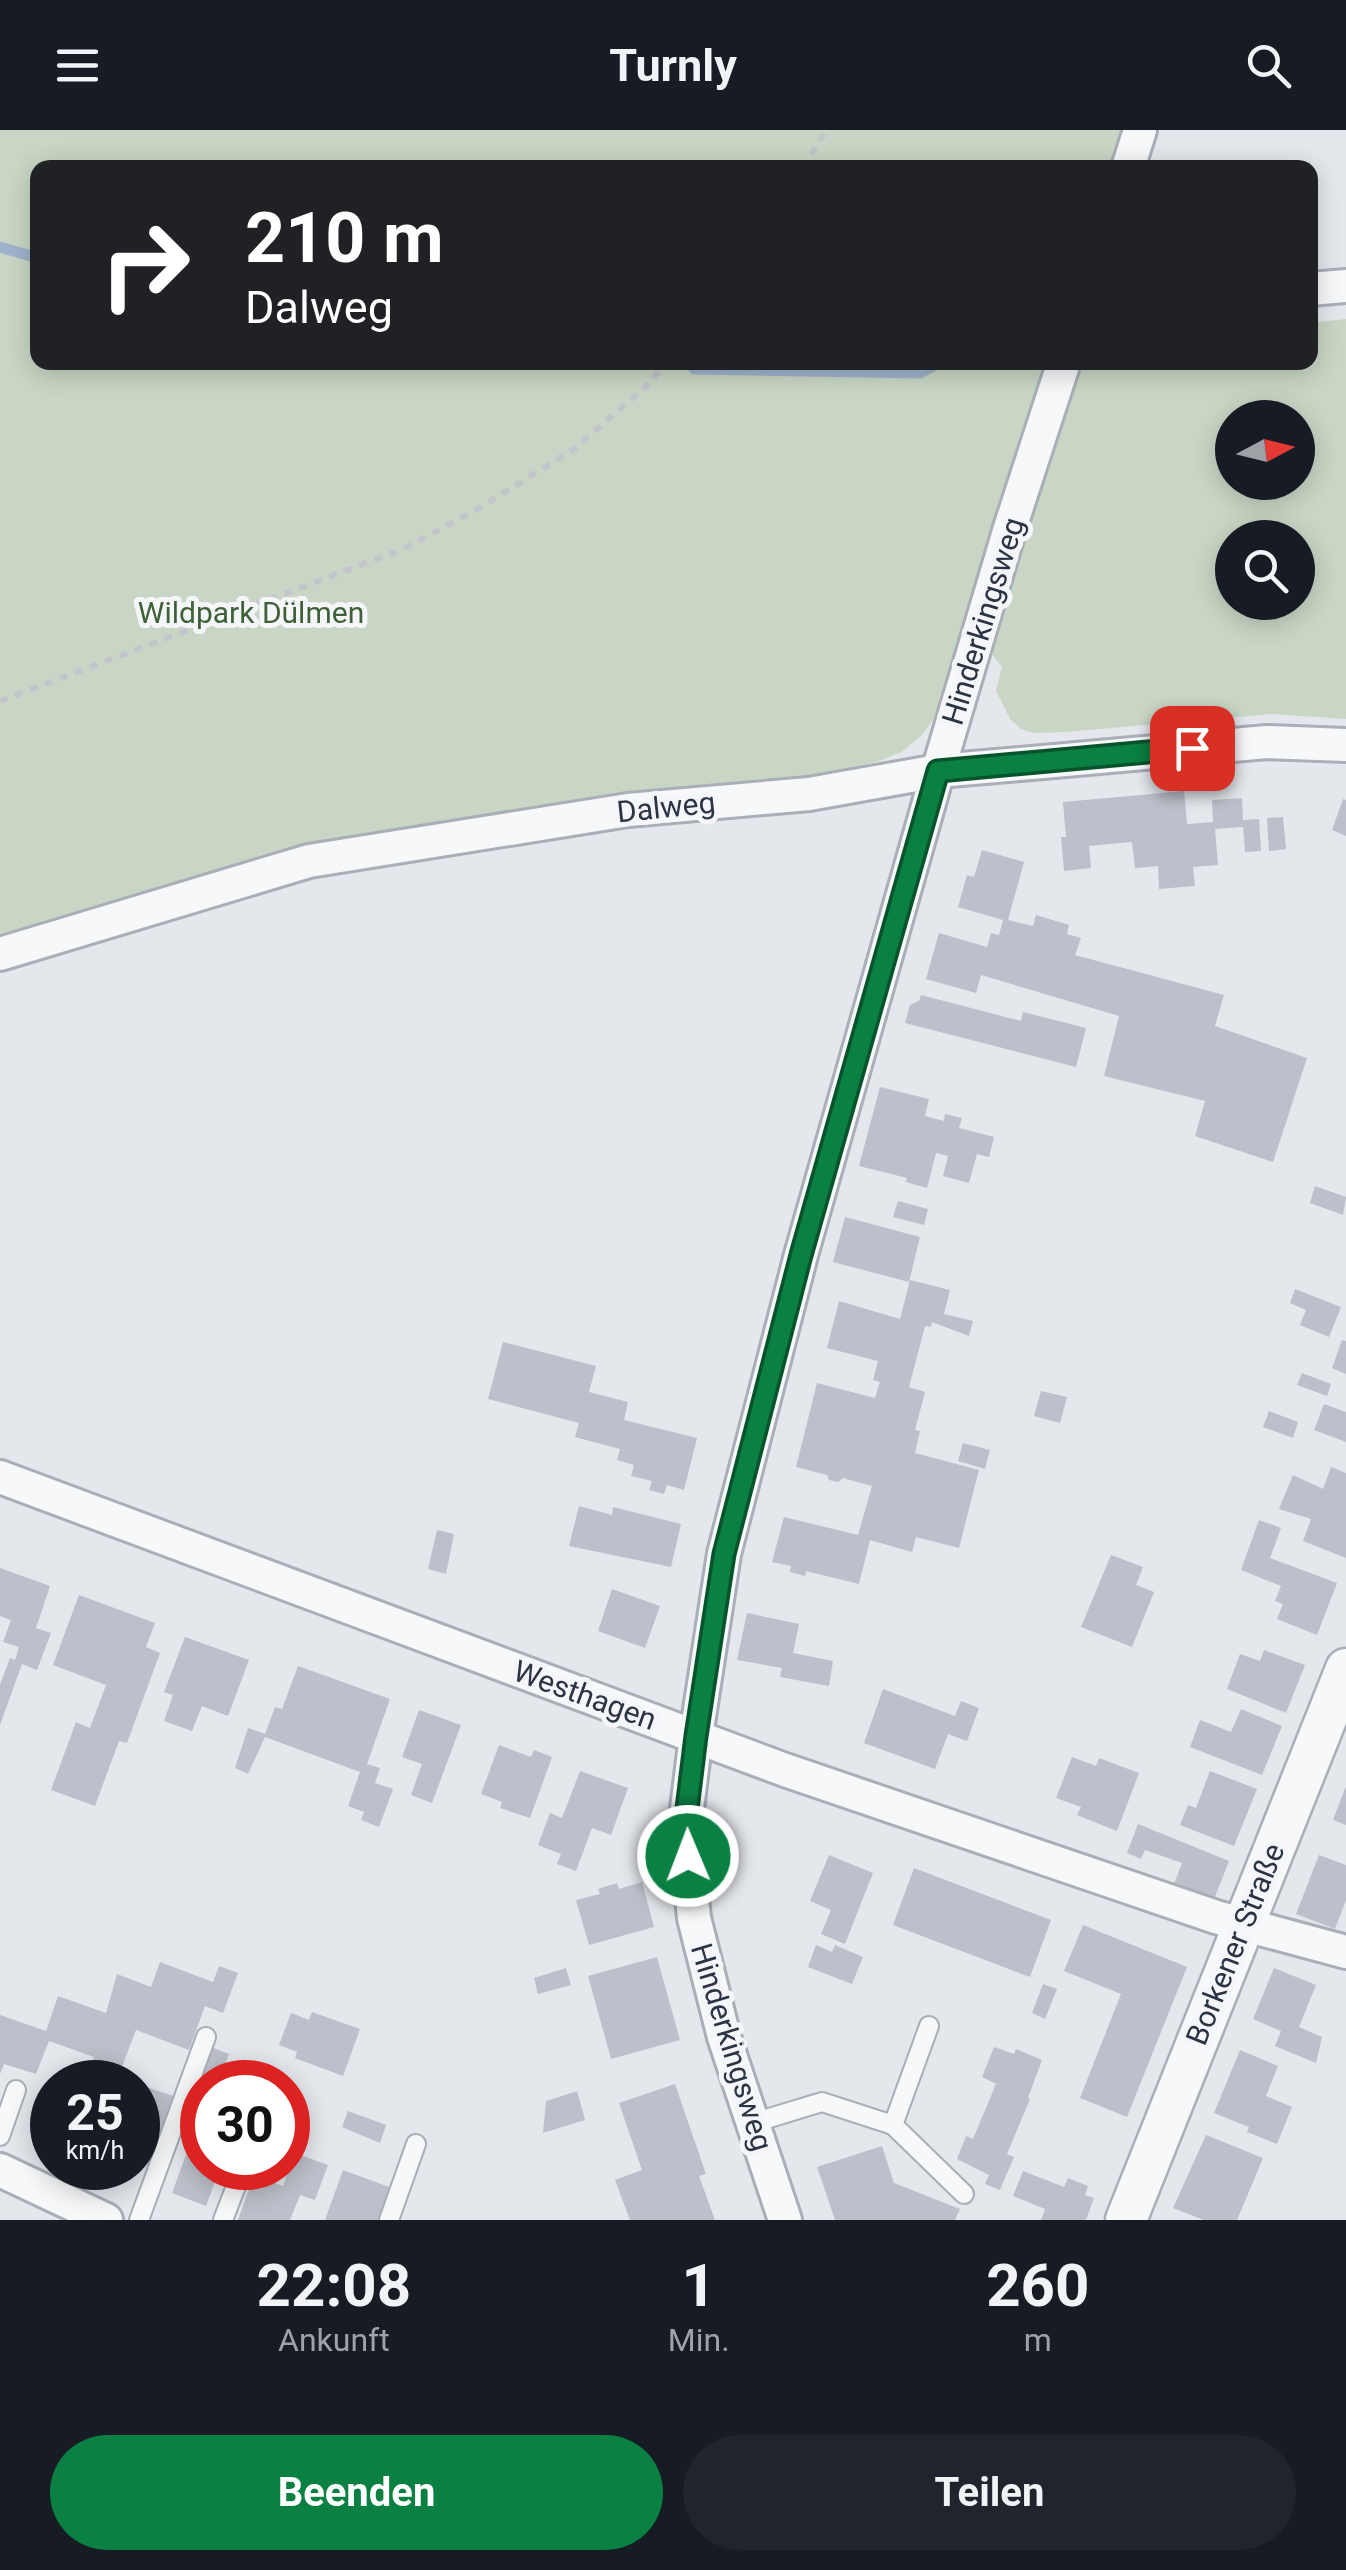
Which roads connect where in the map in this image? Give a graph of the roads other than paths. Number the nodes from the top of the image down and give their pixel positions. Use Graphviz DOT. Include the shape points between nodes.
graph roads {
  1 [pos="1140,130"];
  2 [pos="1131,160"];
  3 [pos="1346,286"];
  4 [pos="1318,288"];
  5 [pos="1061,370"];
  6 [pos="1346,746"];
  7 [pos="938,771"];
  8 [pos="0,954"];
  9 [pos="0,1476"];
  10 [pos="1346,1669"];
  11 [pos="696,1736"];
  12 [pos="1243,1926"];
  13 [pos="1346,1952"];
  14 [pos="929,2026"];
  15 [pos="206,2036"];
  16 [pos="16,2090"];
  17 [pos="753,2123"];
  18 [pos="894,2125"];
  19 [pos="0,2136"];
  20 [pos="416,2144"];
  21 [pos="0,2170"];
  22 [pos="235,2190"];
  23 [pos="964,2194"];
  24 [pos="106,2220"];
  25 [pos="138,2220"];
  26 [pos="223,2220"];
  27 [pos="389,2220"];
  28 [pos="786,2220"];
  29 [pos="1126,2220"];
  1 -- 2 [label="street"];
  3 -- 4 [label="street"];
  5 -- 7 [label="street, Hinderkingsweg"];
  6 -- 7 [label="street, Dalweg" via="1267,742"];
  7 -- 8 [label="street, Dalweg" via="809,794 628,810 309,861"];
  7 -- 11 [label="street, Hinderkingsweg" via="724,1554"];
  9 -- 11 [label="street, Westhagen"];
  10 -- 12 [label="street, Borkener Straße"];
  11 -- 12 [label="street, Westhagen"];
  11 -- 17 [label="street, Hinderkingsweg" via="685,1825 694,1918"];
  12 -- 13 [label="street, Westhagen"];
  12 -- 29 [label="street, Borkener Straße"];
  14 -- 18 [label="lane"];
  15 -- 25 [label="lane"];
  16 -- 19 [label="lane"];
  17 -- 18 [label="lane" via="822,2102"];
  17 -- 28 [label="street, Hinderkingsweg"];
  18 -- 23 [label="lane"];
  20 -- 27 [label="lane"];
  21 -- 24 [label="street"];
  22 -- 26 [label="lane"];
}
